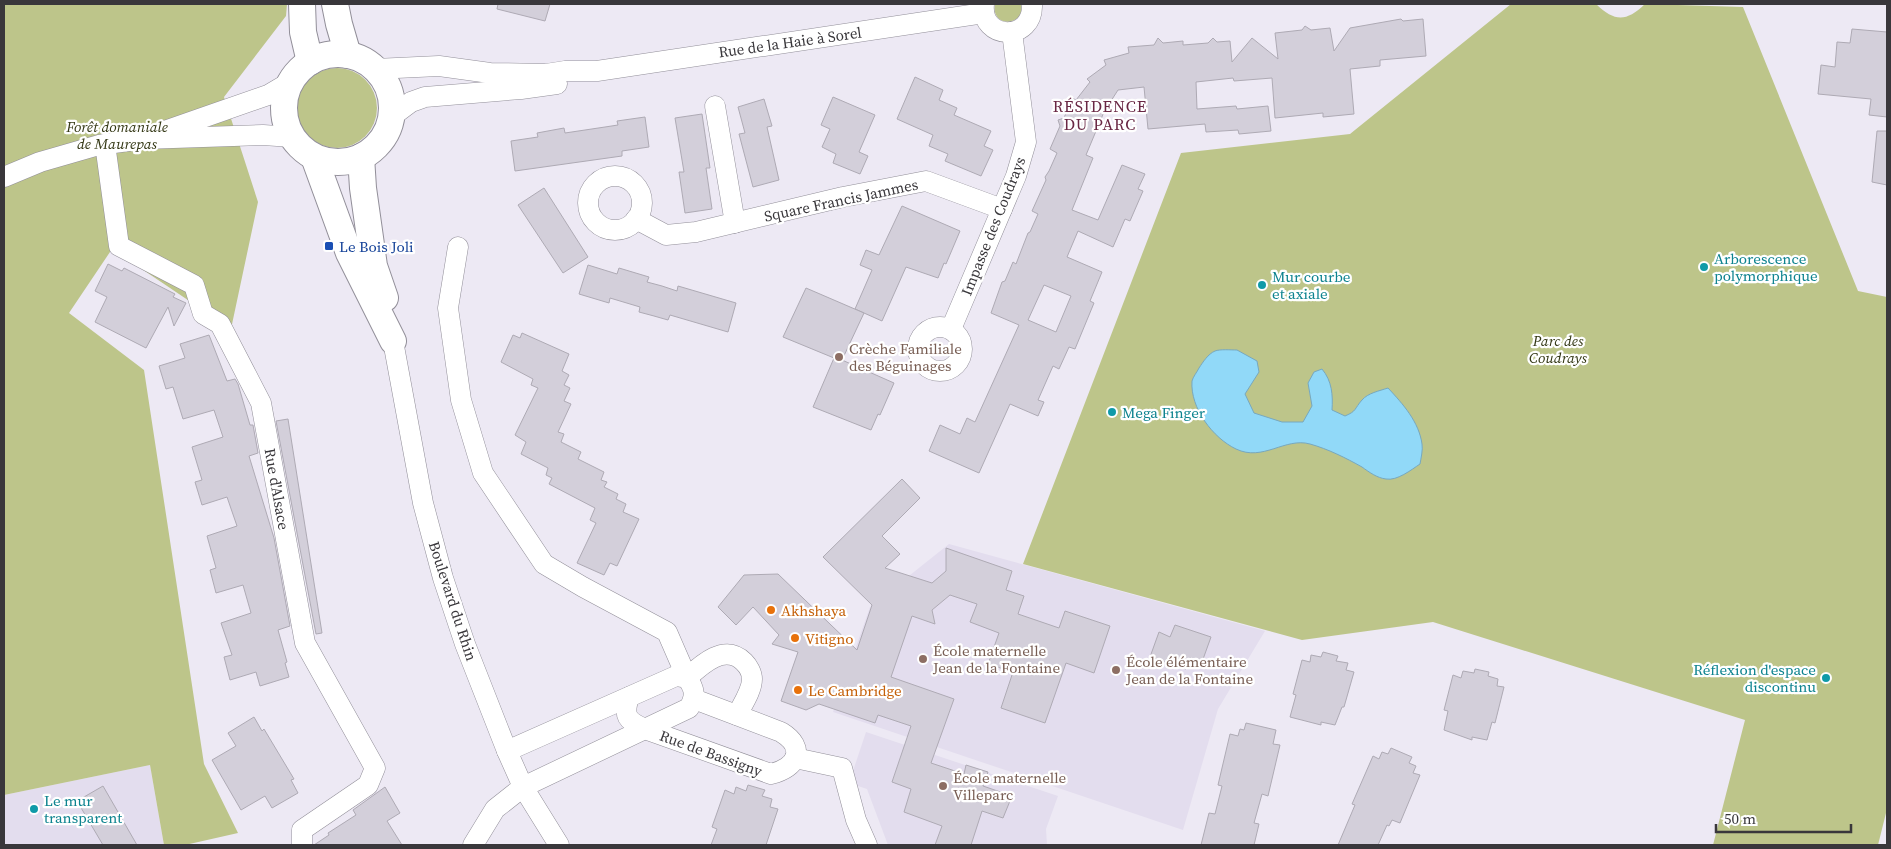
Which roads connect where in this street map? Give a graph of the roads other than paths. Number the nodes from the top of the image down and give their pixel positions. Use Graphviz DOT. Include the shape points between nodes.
graph roads {
  1 [pos="302,4"];
  2 [pos="335,4"];
  3 [pos="1033,4"];
  4 [pos="984,8"];
  5 [pos="1012,32"];
  6 [pos="348,55"];
  7 [pos="310,62"];
  8 [pos="375,69"];
  9 [pos="597,71"];
  10 [pos="290,82"];
  11 [pos="714,106"];
  12 [pos="391,117"];
  13 [pos="292,137"];
  14 [pos="143,139"];
  15 [pos="105,144"];
  16 [pos="314,157"];
  17 [pos="361,157"];
  18 [pos="4,177"];
  19 [pos="1002,209"];
  20 [pos="636,219"];
  21 [pos="735,223"];
  22 [pos="458,247"];
  23 [pos="951,329"];
  24 [pos="393,341"];
  25 [pos="688,678"];
  26 [pos="629,697"];
  27 [pos="694,699"];
  28 [pos="737,715"];
  29 [pos="645,729"];
  30 [pos="507,751"];
  31 [pos="795,758"];
  32 [pos="523,787"];
  33 [pos="302,845"];
  34 [pos="473,845"];
  35 [pos="559,845"];
  36 [pos="867,845"];
  1 -- 7 [label="street" via="303,32"];
  2 -- 6 [label="street"];
  3 -- 5 [label="street" via="1025,25"];
  4 -- 5 [label="street" via="991,26"];
  4 -- 9 [label="street, Rue de la Haie à Sorel"];
  5 -- 19 [label="street, Impasse des Coudrays" via="1026,142"];
  6 -- 7 [label="street" via="322,56"];
  6 -- 8 [label="street"];
  7 -- 10 [label="street"];
  8 -- 9 [label="street, Rue de la Haie à Sorel" via="439,66 490,73"];
  8 -- 12 [label="street" via="389,91"];
  9 -- 12 [label="street, Rue de la Haie à Sorel" via="566,83 425,97 411,102"];
  10 -- 13 [label="street" via="284,110"];
  10 -- 14 [label="street" via="268,95"];
  11 -- 21 [label="street"];
  12 -- 17 [label="street" via="381,140"];
  13 -- 14 [label="street"];
  13 -- 16 [label="street"];
  14 -- 15 [label="street"];
  15 -- 18 [label="street" via="40,162"];
  15 -- 33 [label="street, Rue d'Alsace" via="119,246 194,285 203,314 220,324 261,403 305,643 375,768 368,785 302,830"];
  16 -- 17 [label="street" via="346,162"];
  16 -- 24 [label="street, Boulevard du Rhin" via="349,253"];
  17 -- 24 [label="street, Boulevard du Rhin" via="374,266 388,307"];
  19 -- 21 [label="street, Square Francis Jammes" via="926,181"];
  19 -- 23 [label="street, Impasse des Coudrays"];
  20 -- 21 [label="street, Square Francis Jammes" via="666,234 696,232"];
  22 -- 25 [label="street" via="448,308 461,400 483,473 544,564 667,632"];
  24 -- 30 [label="street, Boulevard du Rhin" via="422,503 465,644"];
  25 -- 26 [label="street" via="676,676"];
  25 -- 27 [label="street" via="694,687"];
  25 -- 28 [label="street" via="712,658 726,654 739,657 748,666 752,679"];
  26 -- 29 [label="street, Rue de Bassigny" via="627,717 631,723"];
  26 -- 30 [label="street"];
  27 -- 28 [label="street"];
  27 -- 29 [label="street, Rue de Bassigny" via="689,708"];
  28 -- 31 [label="street" via="791,738"];
  29 -- 31 [label="street, Rue de Bassigny" via="771,774 783,771"];
  29 -- 32 [label="street, Rue de Bassigny"];
  30 -- 32 [label="street, Boulevard du Rhin"];
  31 -- 36 [label="street" via="842,768 856,820"];
  32 -- 34 [label="street, Rue de Bassigny" via="495,809"];
  32 -- 35 [label="street, Boulevard du Rhin"];
}
